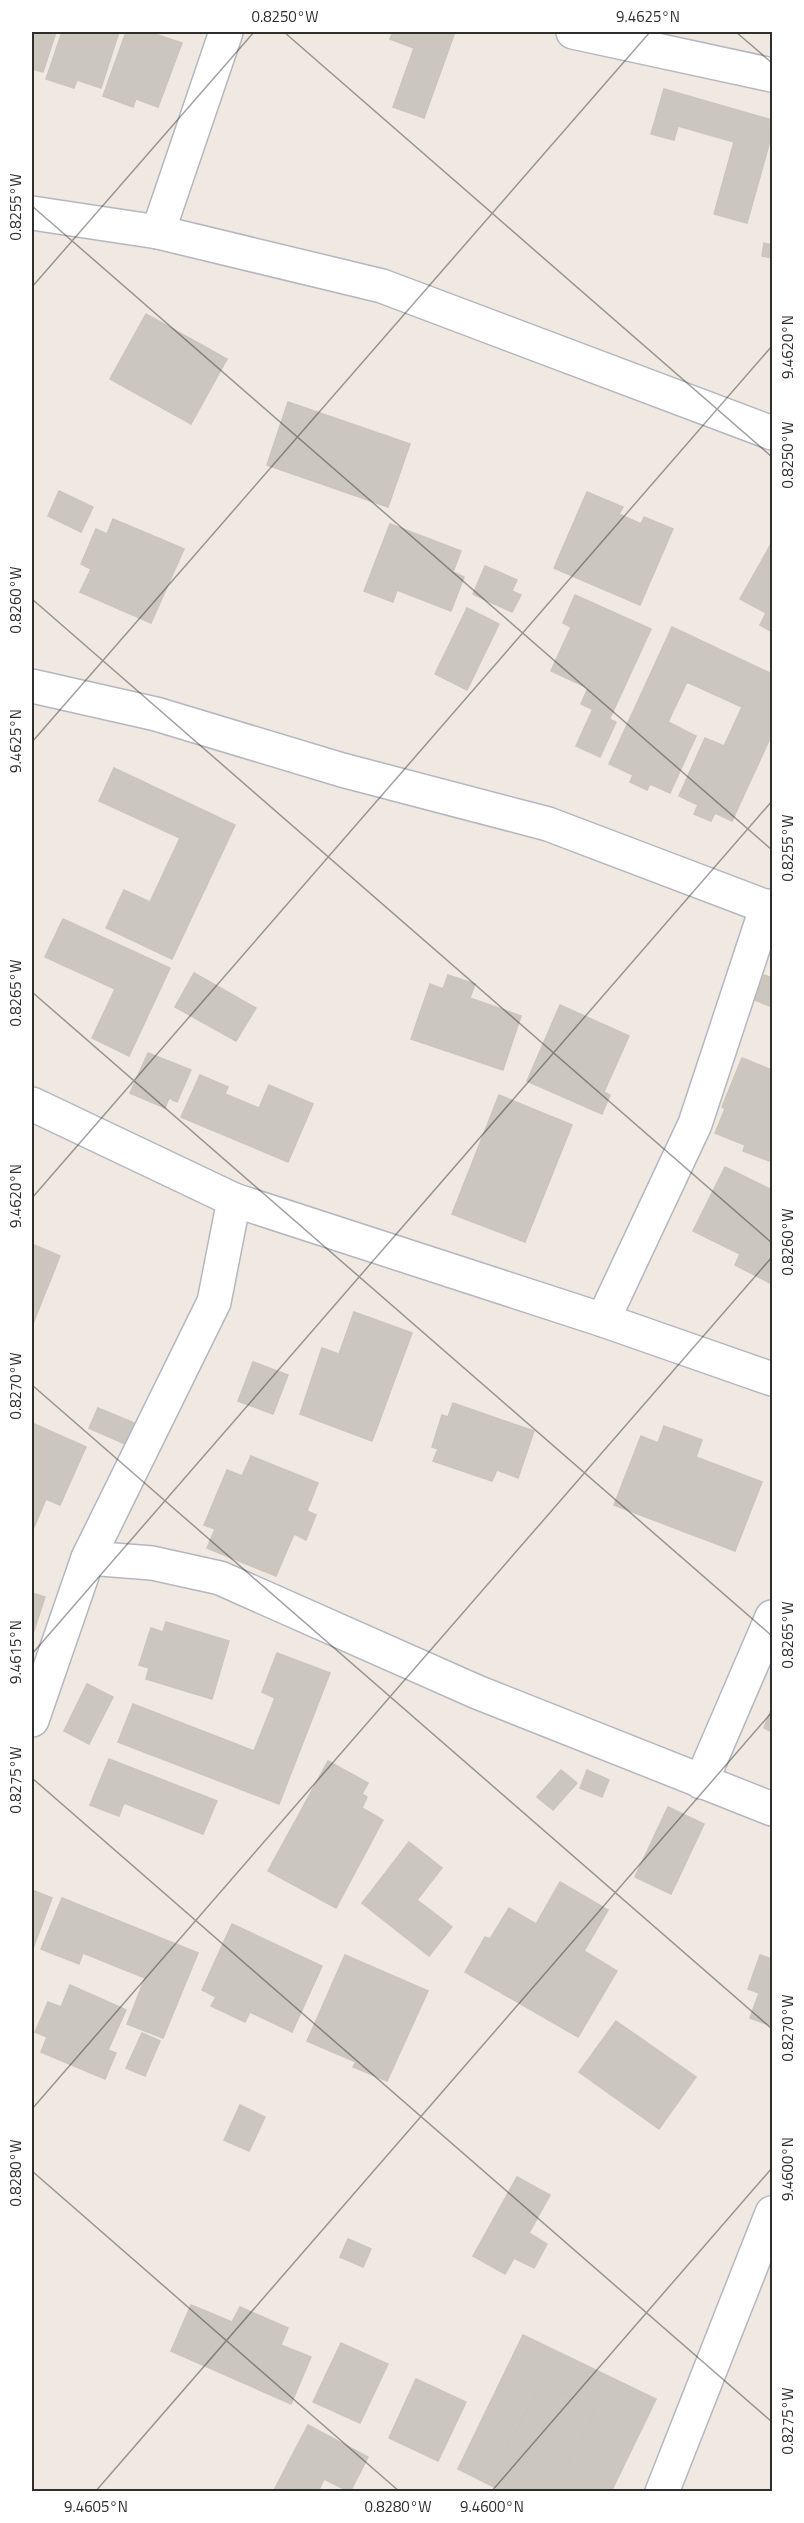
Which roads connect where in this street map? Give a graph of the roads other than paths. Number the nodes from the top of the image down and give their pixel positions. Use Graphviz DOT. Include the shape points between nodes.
graph roads {
  1 [pos="226,32"];
  2 [pos="573,32"];
  3 [pos="772,75"];
  4 [pos="32,213"];
  5 [pos="158,232"];
  6 [pos="772,434"];
  7 [pos="32,686"];
  8 [pos="770,907"];
  9 [pos="32,1104"];
  10 [pos="234,1200"];
  11 [pos="603,1320"];
  12 [pos="772,1379"];
  13 [pos="88,1558"];
  14 [pos="772,1617"];
  15 [pos="32,1720"];
  16 [pos="701,1782"];
  17 [pos="772,1809"];
  18 [pos="772,2213"];
  19 [pos="662,2492"];
  1 -- 5 [label="street"];
  2 -- 3 [label="street"];
  4 -- 5 [label="street"];
  5 -- 6 [label="street" via="382,286"];
  7 -- 8 [label="street" via="156,714 342,770 548,824"];
  8 -- 11 [label="street" via="694,1124"];
  9 -- 10 [label="street"];
  10 -- 11 [label="street"];
  10 -- 13 [label="street" via="214,1302"];
  11 -- 12 [label="street"];
  13 -- 15 [label="street"];
  13 -- 16 [label="street" via="152,1563 220,1578 477,1692"];
  14 -- 16 [label="street"];
  16 -- 17 [label="street"];
  18 -- 19 [label="street"];
}
